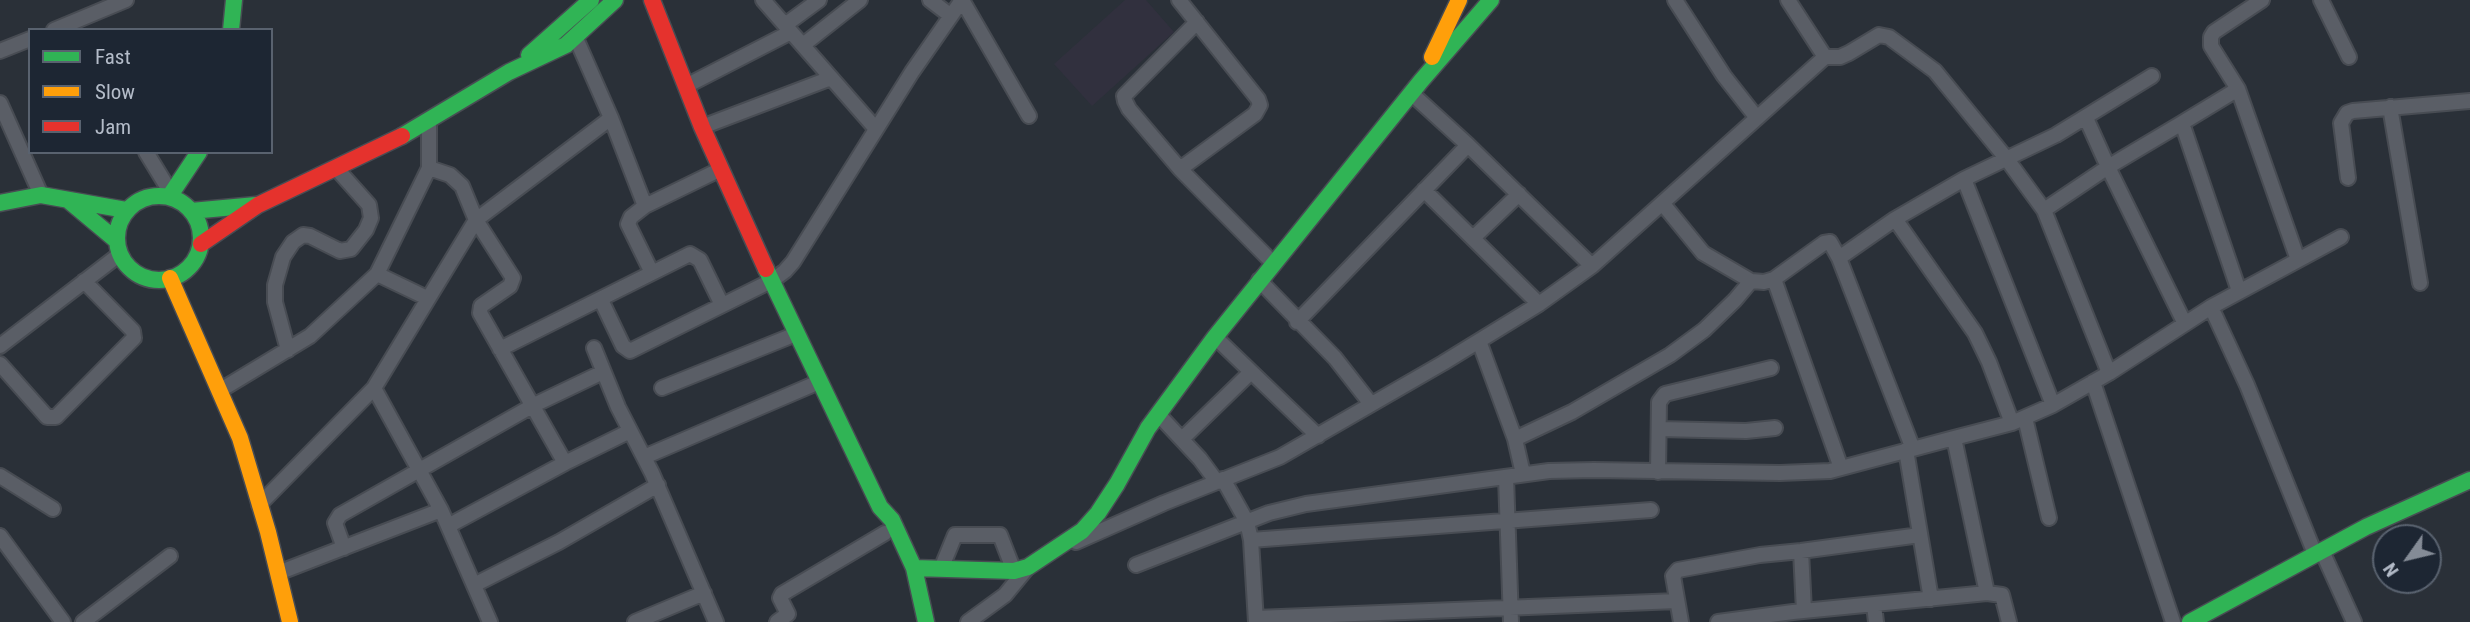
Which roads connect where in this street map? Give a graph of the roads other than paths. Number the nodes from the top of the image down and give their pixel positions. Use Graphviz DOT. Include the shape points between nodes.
graph roads {
  1 [pos="126,0"];
  2 [pos="234,0"];
  3 [pos="591,0"];
  4 [pos="615,0"];
  5 [pos="635,0"];
  6 [pos="652,0"];
  7 [pos="663,0"];
  8 [pos="763,0"];
  9 [pos="819,0"];
  10 [pos="860,0"];
  11 [pos="930,0"];
  12 [pos="1459,0"];
  13 [pos="1491,0"];
  14 [pos="1675,0"];
  15 [pos="1788,0"];
  16 [pos="2262,0"];
  17 [pos="2321,0"];
  18 [pos="1184,2"];
  19 [pos="106,4"];
  20 [pos="951,16"];
  21 [pos="1197,22"];
  22 [pos="87,24"];
  23 [pos="661,24"];
  24 [pos="65,28"];
  25 [pos="231,28"];
  26 [pos="788,28"];
  27 [pos="575,36"];
  28 [pos="28,40"];
  29 [pos="670,45"];
  30 [pos="803,45"];
  31 [pos="0,51"];
  32 [pos="1825,57"];
  33 [pos="2348,57"];
  34 [pos="509,72"];
  35 [pos="2152,76"];
  36 [pos="831,78"];
  37 [pos="686,86"];
  38 [pos="1416,87"];
  39 [pos="2238,89"];
  40 [pos="2470,101"];
  41 [pos="0,103"];
  42 [pos="2390,107"];
  43 [pos="1029,116"];
  44 [pos="611,118"];
  45 [pos="1757,118"];
  46 [pos="2086,118"];
  47 [pos="429,121"];
  48 [pos="2182,123"];
  49 [pos="702,127"];
  50 [pos="876,129"];
  51 [pos="1468,145"];
  52 [pos="147,154"];
  53 [pos="198,154"];
  54 [pos="2006,158"];
  55 [pos="2108,167"];
  56 [pos="336,168"];
  57 [pos="429,168"];
  58 [pos="721,169"];
  59 [pos="1180,169"];
  60 [pos="2348,178"];
  61 [pos="1964,179"];
  62 [pos="1424,190"];
  63 [pos="1519,194"];
  64 [pos="41,195"];
  65 [pos="170,195"];
  66 [pos="66,198"];
  67 [pos="0,203"];
  68 [pos="1663,204"];
  69 [pos="258,205"];
  70 [pos="645,205"];
  71 [pos="126,210"];
  72 [pos="2044,210"];
  73 [pos="191,211"];
  74 [pos="1895,219"];
  75 [pos="476,220"];
  76 [pos="2341,237"];
  77 [pos="1473,238"];
  78 [pos="201,244"];
  79 [pos="118,247"];
  80 [pos="1839,258"];
  81 [pos="2298,260"];
  82 [pos="1273,263"];
  83 [pos="1592,266"];
  84 [pos="652,273"];
  85 [pos="377,274"];
  86 [pos="170,278"];
  87 [pos="1774,279"];
  88 [pos="773,280"];
  89 [pos="1259,280"];
  90 [pos="84,281"];
  91 [pos="1751,281"];
  92 [pos="2420,283"];
  93 [pos="2239,291"];
  94 [pos="427,298"];
  95 [pos="601,300"];
  96 [pos="1539,304"];
  97 [pos="722,305"];
  98 [pos="2211,307"];
  99 [pos="1297,322"];
  100 [pos="2185,324"];
  101 [pos="796,334"];
  102 [pos="1215,337"];
  103 [pos="1479,341"];
  104 [pos="0,346"];
  105 [pos="594,348"];
  106 [pos="500,349"];
  107 [pos="288,350"];
  108 [pos="0,364"];
  109 [pos="1771,368"];
  110 [pos="603,372"];
  111 [pos="1251,372"];
  112 [pos="2109,373"];
  113 [pos="819,382"];
  114 [pos="2093,382"];
  115 [pos="374,388"];
  116 [pos="662,388"];
  117 [pos="219,391"];
  118 [pos="1371,404"];
  119 [pos="534,405"];
  120 [pos="2053,405"];
  121 [pos="1158,414"];
  122 [pos="2019,420"];
  123 [pos="1774,428"];
  124 [pos="1659,429"];
  125 [pos="630,431"];
  126 [pos="1318,436"];
  127 [pos="1954,438"];
  128 [pos="1182,439"];
  129 [pos="1515,439"];
  130 [pos="1910,450"];
  131 [pos="644,457"];
  132 [pos="565,463"];
  133 [pos="1841,468"];
  134 [pos="421,470"];
  135 [pos="1658,472"];
  136 [pos="1523,474"];
  137 [pos="0,475"];
  138 [pos="1506,477"];
  139 [pos="1220,480"];
  140 [pos="2468,481"];
  141 [pos="657,485"];
  142 [pos="259,505"];
  143 [pos="880,507"];
  144 [pos="53,509"];
  145 [pos="441,510"];
  146 [pos="1651,510"];
  147 [pos="2049,518"];
  148 [pos="1247,522"];
  149 [pos="1508,522"];
  150 [pos="448,526"];
  151 [pos="885,533"];
  152 [pos="1920,535"];
  153 [pos="0,536"];
  154 [pos="1251,540"];
  155 [pos="344,548"];
  156 [pos="1801,551"];
  157 [pos="1052,552"];
  158 [pos="2318,553"];
  159 [pos="170,556"];
  160 [pos="1136,565"];
  161 [pos="914,568"];
  162 [pos="941,569"];
  163 [pos="1021,569"];
  164 [pos="278,573"];
  165 [pos="474,585"];
  166 [pos="705,593"];
  167 [pos="1987,593"];
  168 [pos="1931,599"];
  169 [pos="1677,601"];
  170 [pos="1874,605"];
  171 [pos="1511,615"];
  172 [pos="1797,615"];
  173 [pos="1256,620"];
  174 [pos="63,622"];
  175 [pos="83,622"];
  176 [pos="290,622"];
  177 [pos="490,622"];
  178 [pos="635,622"];
  179 [pos="716,622"];
  180 [pos="777,622"];
  181 [pos="916,622"];
  182 [pos="926,622"];
  183 [pos="968,622"];
  184 [pos="1681,622"];
  185 [pos="1718,622"];
  186 [pos="1876,622"];
  187 [pos="2009,622"];
  188 [pos="2173,622"];
  189 [pos="2190,622"];
  190 [pos="2354,622"];
  1 -- 19 [label="street"];
  2 -- 25 [label="street"];
  3 -- 34 [label="street"];
  4 -- 27 [label="street"];
  5 -- 29 [label="street"];
  6 -- 23 [label="street"];
  7 -- 23 [label="street"];
  8 -- 26 [label="street"];
  9 -- 26 [label="street"];
  10 -- 30 [label="street"];
  11 -- 20 [label="street"];
  12 -- 38 [label="street"];
  13 -- 38 [label="street"];
  14 -- 45 [label="street"];
  15 -- 32 [label="street"];
  16 -- 39 [label="street" via="2211,37 2211,46"];
  17 -- 33 [label="street"];
  18 -- 21 [label="street"];
  19 -- 22 [label="street"];
  20 -- 43 [label="street" via="962,0"];
  20 -- 50 [label="street"];
  21 -- 59 [label="street" via="1124,96 1129,109"];
  21 -- 59 [label="street" via="1260,105 1255,114"];
  22 -- 24 [label="street"];
  23 -- 29 [label="street"];
  26 -- 30 [label="street"];
  26 -- 37 [label="street"];
  27 -- 34 [label="street" via="566,45"];
  27 -- 44 [label="street"];
  28 -- 31 [label="street"];
  29 -- 37 [label="street"];
  30 -- 36 [label="street"];
  32 -- 45 [label="street"];
  32 -- 54 [label="street" via="1840,57 1879,35 1889,37 1935,71"];
  34 -- 47 [label="street"];
  35 -- 46 [label="street"];
  36 -- 49 [label="street"];
  36 -- 50 [label="street"];
  37 -- 49 [label="street"];
  38 -- 51 [label="street"];
  38 -- 82 [label="street"];
  39 -- 48 [label="street"];
  39 -- 81 [label="street"];
  40 -- 42 [label="street"];
  41 -- 64 [label="street"];
  42 -- 60 [label="street" via="2353,111 2343,118"];
  42 -- 92 [label="street"];
  44 -- 70 [label="street"];
  44 -- 75 [label="street"];
  45 -- 68 [label="street"];
  46 -- 54 [label="street"];
  46 -- 55 [label="street"];
  47 -- 56 [label="street"];
  47 -- 57 [label="street"];
  48 -- 55 [label="street"];
  48 -- 93 [label="street"];
  49 -- 58 [label="street"];
  50 -- 88 [label="street" via="793,262"];
  51 -- 62 [label="street"];
  51 -- 63 [label="street"];
  52 -- 65 [label="street"];
  53 -- 65 [label="street"];
  54 -- 61 [label="street"];
  54 -- 72 [label="street"];
  55 -- 72 [label="street"];
  55 -- 100 [label="street"];
  56 -- 69 [label="street"];
  56 -- 107 [label="street" via="369,205 371,218 351,249 341,251 303,235 283,257 275,302"];
  57 -- 75 [label="street" via="457,180"];
  57 -- 85 [label="street"];
  58 -- 70 [label="street"];
  58 -- 88 [label="street"];
  59 -- 82 [label="street"];
  61 -- 74 [label="street"];
  61 -- 120 [label="street"];
  62 -- 77 [label="street"];
  62 -- 99 [label="street"];
  63 -- 77 [label="street"];
  63 -- 83 [label="street"];
  64 -- 66 [label="street"];
  64 -- 67 [label="street"];
  65 -- 71 [label="street" via="148,197"];
  65 -- 73 [label="street"];
  66 -- 71 [label="street"];
  66 -- 79 [label="street"];
  68 -- 83 [label="street"];
  68 -- 91 [label="street" via="1703,253"];
  69 -- 73 [label="street"];
  69 -- 78 [label="street"];
  70 -- 84 [label="street" via="628,224"];
  71 -- 79 [label="street" via="119,224"];
  72 -- 112 [label="street"];
  73 -- 78 [label="street"];
  74 -- 80 [label="street"];
  74 -- 122 [label="street" via="1975,333"];
  75 -- 94 [label="street"];
  75 -- 106 [label="street" via="513,278 510,286 479,310"];
  76 -- 81 [label="street"];
  77 -- 96 [label="street"];
  78 -- 86 [label="street" via="189,267"];
  79 -- 86 [label="street" via="128,266 142,276"];
  79 -- 90 [label="street"];
  80 -- 87 [label="street" via="1827,242"];
  80 -- 130 [label="street"];
  81 -- 93 [label="street"];
  82 -- 89 [label="street"];
  83 -- 96 [label="street"];
  84 -- 95 [label="street"];
  84 -- 97 [label="street" via="690,254 696,256"];
  85 -- 94 [label="street"];
  85 -- 107 [label="street" via="321,327"];
  86 -- 117 [label="street"];
  87 -- 91 [label="street"];
  87 -- 133 [label="street"];
  88 -- 97 [label="street"];
  88 -- 101 [label="street"];
  89 -- 99 [label="street"];
  89 -- 102 [label="street"];
  90 -- 104 [label="street"];
  90 -- 108 [label="street" via="133,331 134,338 56,417 47,416"];
  91 -- 129 [label="street" via="1704,330 1670,355"];
  93 -- 98 [label="street"];
  94 -- 115 [label="street"];
  95 -- 97 [label="street" via="629,351"];
  95 -- 106 [label="street"];
  96 -- 103 [label="street"];
  98 -- 100 [label="street"];
  98 -- 158 [label="street"];
  99 -- 118 [label="street" via="1335,358"];
  100 -- 112 [label="street"];
  101 -- 113 [label="street"];
  101 -- 116 [label="street"];
  102 -- 111 [label="street"];
  102 -- 121 [label="street"];
  103 -- 118 [label="street"];
  103 -- 129 [label="street"];
  105 -- 110 [label="street"];
  106 -- 119 [label="street"];
  107 -- 117 [label="street"];
  109 -- 124 [label="street" via="1669,392 1659,402"];
  110 -- 119 [label="street"];
  110 -- 125 [label="street"];
  111 -- 126 [label="street"];
  111 -- 128 [label="street"];
  112 -- 114 [label="street"];
  113 -- 131 [label="street"];
  113 -- 143 [label="street"];
  114 -- 120 [label="street"];
  114 -- 188 [label="street"];
  115 -- 134 [label="street"];
  115 -- 142 [label="street"];
  117 -- 142 [label="street" via="240,438"];
  118 -- 126 [label="street"];
  119 -- 132 [label="street"];
  119 -- 134 [label="street"];
  120 -- 122 [label="street"];
  121 -- 128 [label="street"];
  121 -- 157 [label="street" via="1098,513"];
  122 -- 127 [label="street"];
  122 -- 147 [label="street"];
  123 -- 124 [label="street"];
  124 -- 135 [label="street"];
  125 -- 131 [label="street"];
  125 -- 132 [label="street"];
  126 -- 139 [label="street" via="1280,457"];
  127 -- 130 [label="street"];
  127 -- 167 [label="street"];
  128 -- 139 [label="street"];
  129 -- 136 [label="street"];
  130 -- 133 [label="street"];
  130 -- 152 [label="street"];
  131 -- 141 [label="street"];
  132 -- 150 [label="street"];
  133 -- 135 [label="street" via="1780,473"];
  134 -- 145 [label="street"];
  134 -- 155 [label="street" via="337,517"];
  135 -- 136 [label="street"];
  136 -- 138 [label="street"];
  137 -- 144 [label="street"];
  138 -- 148 [label="street" via="1307,504"];
  138 -- 149 [label="street"];
  139 -- 148 [label="street"];
  139 -- 157 [label="street"];
  140 -- 158 [label="street"];
  141 -- 165 [label="street"];
  141 -- 166 [label="street"];
  142 -- 164 [label="street"];
  143 -- 151 [label="street"];
  143 -- 161 [label="street" via="892,520"];
  145 -- 150 [label="street"];
  145 -- 155 [label="street"];
  146 -- 149 [label="street"];
  148 -- 154 [label="street"];
  148 -- 160 [label="street"];
  149 -- 154 [label="street"];
  149 -- 171 [label="street"];
  150 -- 165 [label="street"];
  151 -- 180 [label="street" via="782,594 788,614"];
  151 -- 181 [label="street" via="904,572"];
  152 -- 156 [label="street"];
  152 -- 168 [label="street"];
  153 -- 174 [label="street"];
  154 -- 173 [label="street"];
  155 -- 164 [label="street"];
  156 -- 169 [label="street" via="1678,570 1673,576"];
  156 -- 172 [label="street"];
  157 -- 163 [label="street"];
  158 -- 189 [label="street"];
  158 -- 190 [label="street"];
  159 -- 175 [label="street"];
  161 -- 162 [label="street"];
  161 -- 182 [label="street"];
  162 -- 163 [label="street"];
  162 -- 163 [label="street" via="955,535 1000,535"];
  163 -- 183 [label="street" via="1005,595"];
  164 -- 176 [label="street"];
  165 -- 177 [label="street"];
  166 -- 178 [label="street"];
  166 -- 179 [label="street"];
  167 -- 168 [label="street"];
  167 -- 187 [label="street" via="2002,595"];
  168 -- 170 [label="street"];
  169 -- 171 [label="street"];
  169 -- 184 [label="street"];
  170 -- 172 [label="street"];
  170 -- 186 [label="street"];
  171 -- 173 [label="street"];
  172 -- 185 [label="street"];
}
